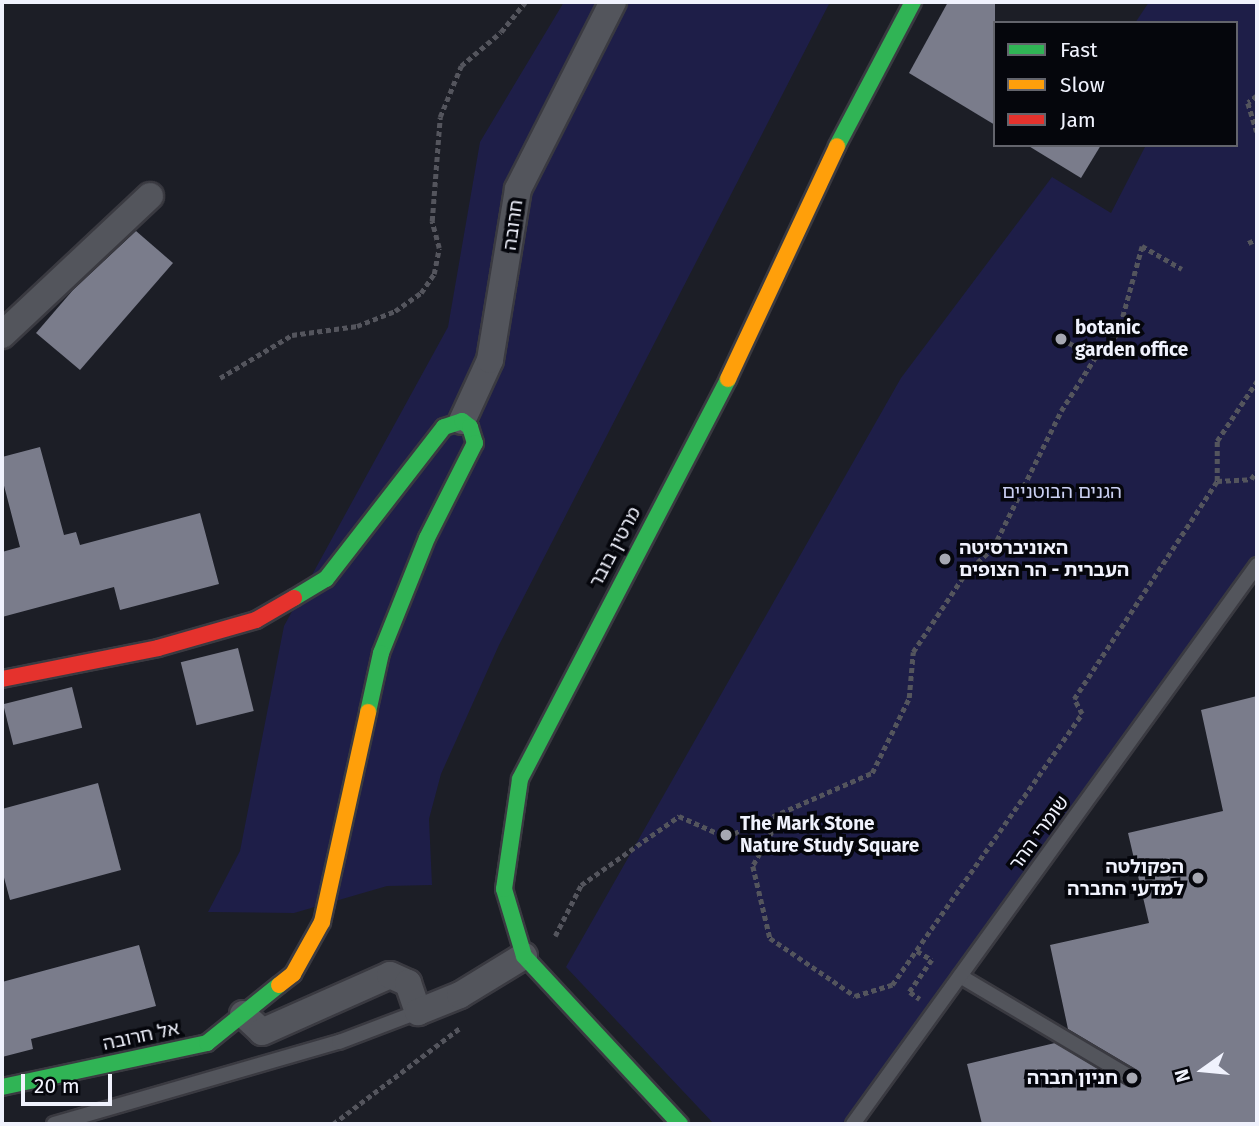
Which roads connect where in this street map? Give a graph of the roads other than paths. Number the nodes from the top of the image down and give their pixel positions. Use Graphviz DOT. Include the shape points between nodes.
graph roads {
  1 [pos="613,2"];
  2 [pos="913,2"];
  3 [pos="150,196"];
  4 [pos="2,335"];
  5 [pos="462,421"];
  6 [pos="1257,565"];
  7 [pos="2,678"];
  8 [pos="524,956"];
  9 [pos="960,975"];
  10 [pos="418,1012"];
  11 [pos="243,1014"];
  12 [pos="1132,1078"];
  13 [pos="2,1087"];
  14 [pos="656,1094"];
  15 [pos="54,1124"];
  16 [pos="680,1124"];
  17 [pos="691,1124"];
  18 [pos="853,1124"];
  1 -- 5 [label="street, חרובה" via="518,188 490,360"];
  2 -- 8 [label="street, מרטין בובר" via="822,174 735,365 520,779 504,889 510,922"];
  3 -- 4 [label="street"];
  5 -- 7 [label="street" via="444,427 326,579 256,620 158,648"];
  5 -- 11 [label="street" via="470,427 475,443 427,538 381,653 322,922 293,974"];
  6 -- 9 [label="lane, שומרי ההר"];
  8 -- 10 [label="street" via="460,995"];
  8 -- 14 [label="street, מרטין בובר"];
  9 -- 12 [label="lane"];
  9 -- 18 [label="lane, שומרי ההר"];
  10 -- 11 [label="street" via="408,983 390,975 262,1032"];
  10 -- 15 [label="lane" via="339,1042"];
  11 -- 13 [label="street, אל חרובה" via="207,1043"];
  14 -- 16 [label="street, מרטין בובר"];
  14 -- 17 [label="street, מרטין בובר"];
}
